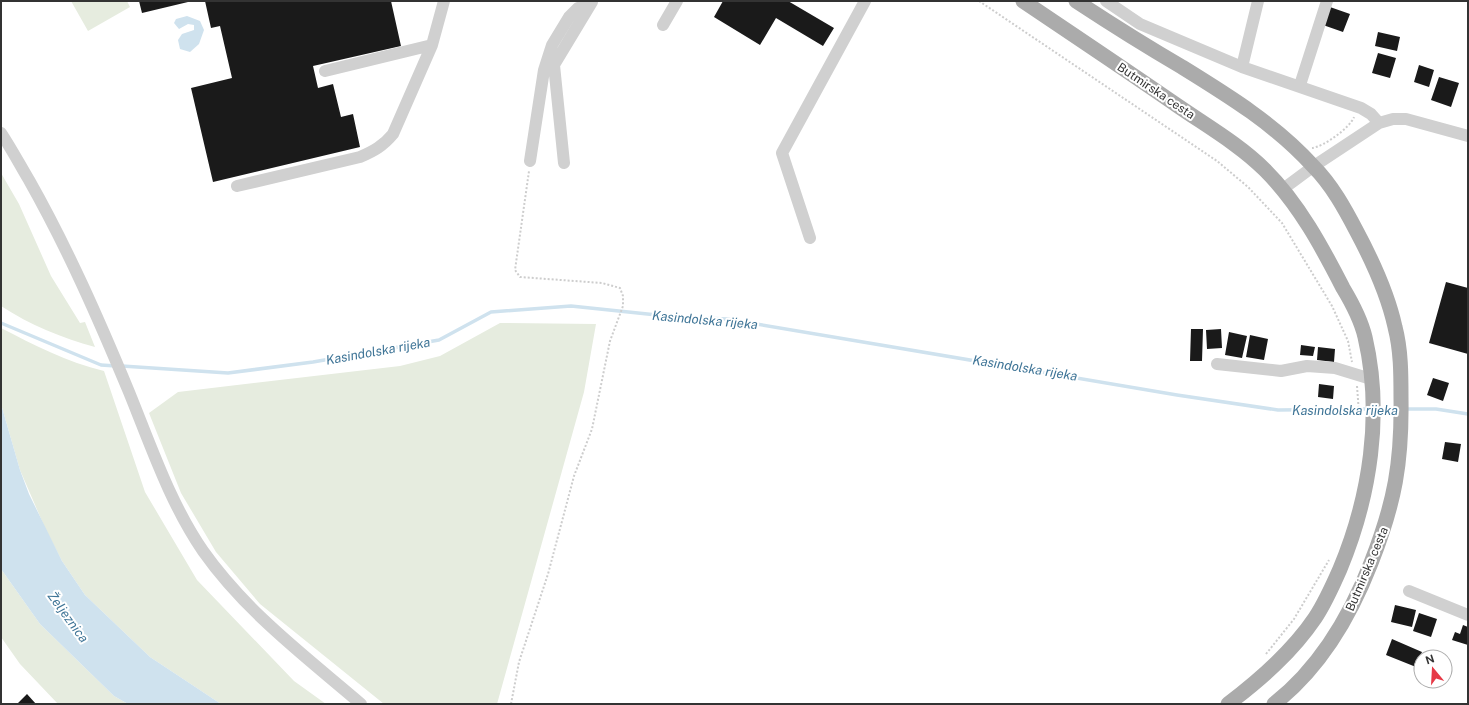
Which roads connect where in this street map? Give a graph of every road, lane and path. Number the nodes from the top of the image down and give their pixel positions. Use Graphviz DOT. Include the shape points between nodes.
graph roads {
  1 [pos="444,1"];
  2 [pos="677,1"];
  3 [pos="865,1"];
  4 [pos="979,1"];
  5 [pos="1023,1"];
  6 [pos="1076,1"];
  7 [pos="1106,1"];
  8 [pos="1258,1"];
  9 [pos="1327,1"];
  10 [pos="592,2"];
  11 [pos="663,25"];
  12 [pos="432,46"];
  13 [pos="1242,67"];
  14 [pos="325,72"];
  15 [pos="1300,86"];
  16 [pos="1353,112"];
  17 [pos="1379,123"];
  18 [pos="1,133"];
  19 [pos="1468,136"];
  20 [pos="1307,147"];
  21 [pos="530,161"];
  22 [pos="564,163"];
  23 [pos="1314,166"];
  24 [pos="237,186"];
  25 [pos="1283,190"];
  26 [pos="810,238"];
  27 [pos="1217,364"];
  28 [pos="1355,374"];
  29 [pos="1371,384"];
  30 [pos="1359,419"];
  31 [pos="1331,555"];
  32 [pos="1409,591"];
  33 [pos="1468,615"];
  34 [pos="1264,656"];
  35 [pos="361,704"];
  36 [pos="510,704"];
  37 [pos="1228,704"];
  38 [pos="1274,704"];
  1 -- 12 [label="street"];
  2 -- 11 [label="street"];
  3 -- 26 [label="street" via="782,153"];
  4 -- 28 [label="path" via="1217,162 1248,187 1282,223 1332,306 1348,341"];
  5 -- 25 [label="main road, Butmirska cesta" via="1233,144 1264,169"];
  6 -- 23 [label="main road" via="1237,101 1272,127"];
  7 -- 13 [label="street" via="1140,24"];
  8 -- 13 [label="street"];
  9 -- 15 [label="street"];
  10 -- 21 [label="street" via="568,16 552,45 544,70"];
  10 -- 22 [label="street" via="554,65"];
  12 -- 14 [label="street"];
  12 -- 24 [label="street" via="393,134 385,144 360,157"];
  13 -- 15 [label="street"];
  15 -- 17 [label="street" via="1361,108"];
  16 -- 20 [label="path" via="1354,119 1349,126 1324,144 1314,148"];
  17 -- 19 [label="street" via="1406,119"];
  17 -- 23 [label="street"];
  18 -- 35 [label="street" via="45,208 98,316 154,456 180,512 202,549 225,580 255,613"];
  21 -- 36 [label="path" via="515,270 517,275 602,283 620,288 623,296 619,318 610,341 592,429 574,476 548,574 519,662"];
  23 -- 25 [label="street"];
  23 -- 38 [label="main road, Butmirska cesta" via="1345,209 1366,248 1395,326 1400,352 1399,467 1386,525 1361,590 1343,625 1321,657"];
  25 -- 29 [label="main road, Butmirska cesta" via="1316,238 1357,315 1365,335"];
  27 -- 28 [label="street" via="1281,372 1307,366 1335,368"];
  28 -- 29 [label="street"];
  28 -- 30 [label="path"];
  29 -- 37 [label="main road, Butmirska cesta" via="1371,458 1358,518 1338,573 1316,617 1292,649"];
  31 -- 34 [label="path" via="1294,619"];
  32 -- 33 [label="street"];
}
